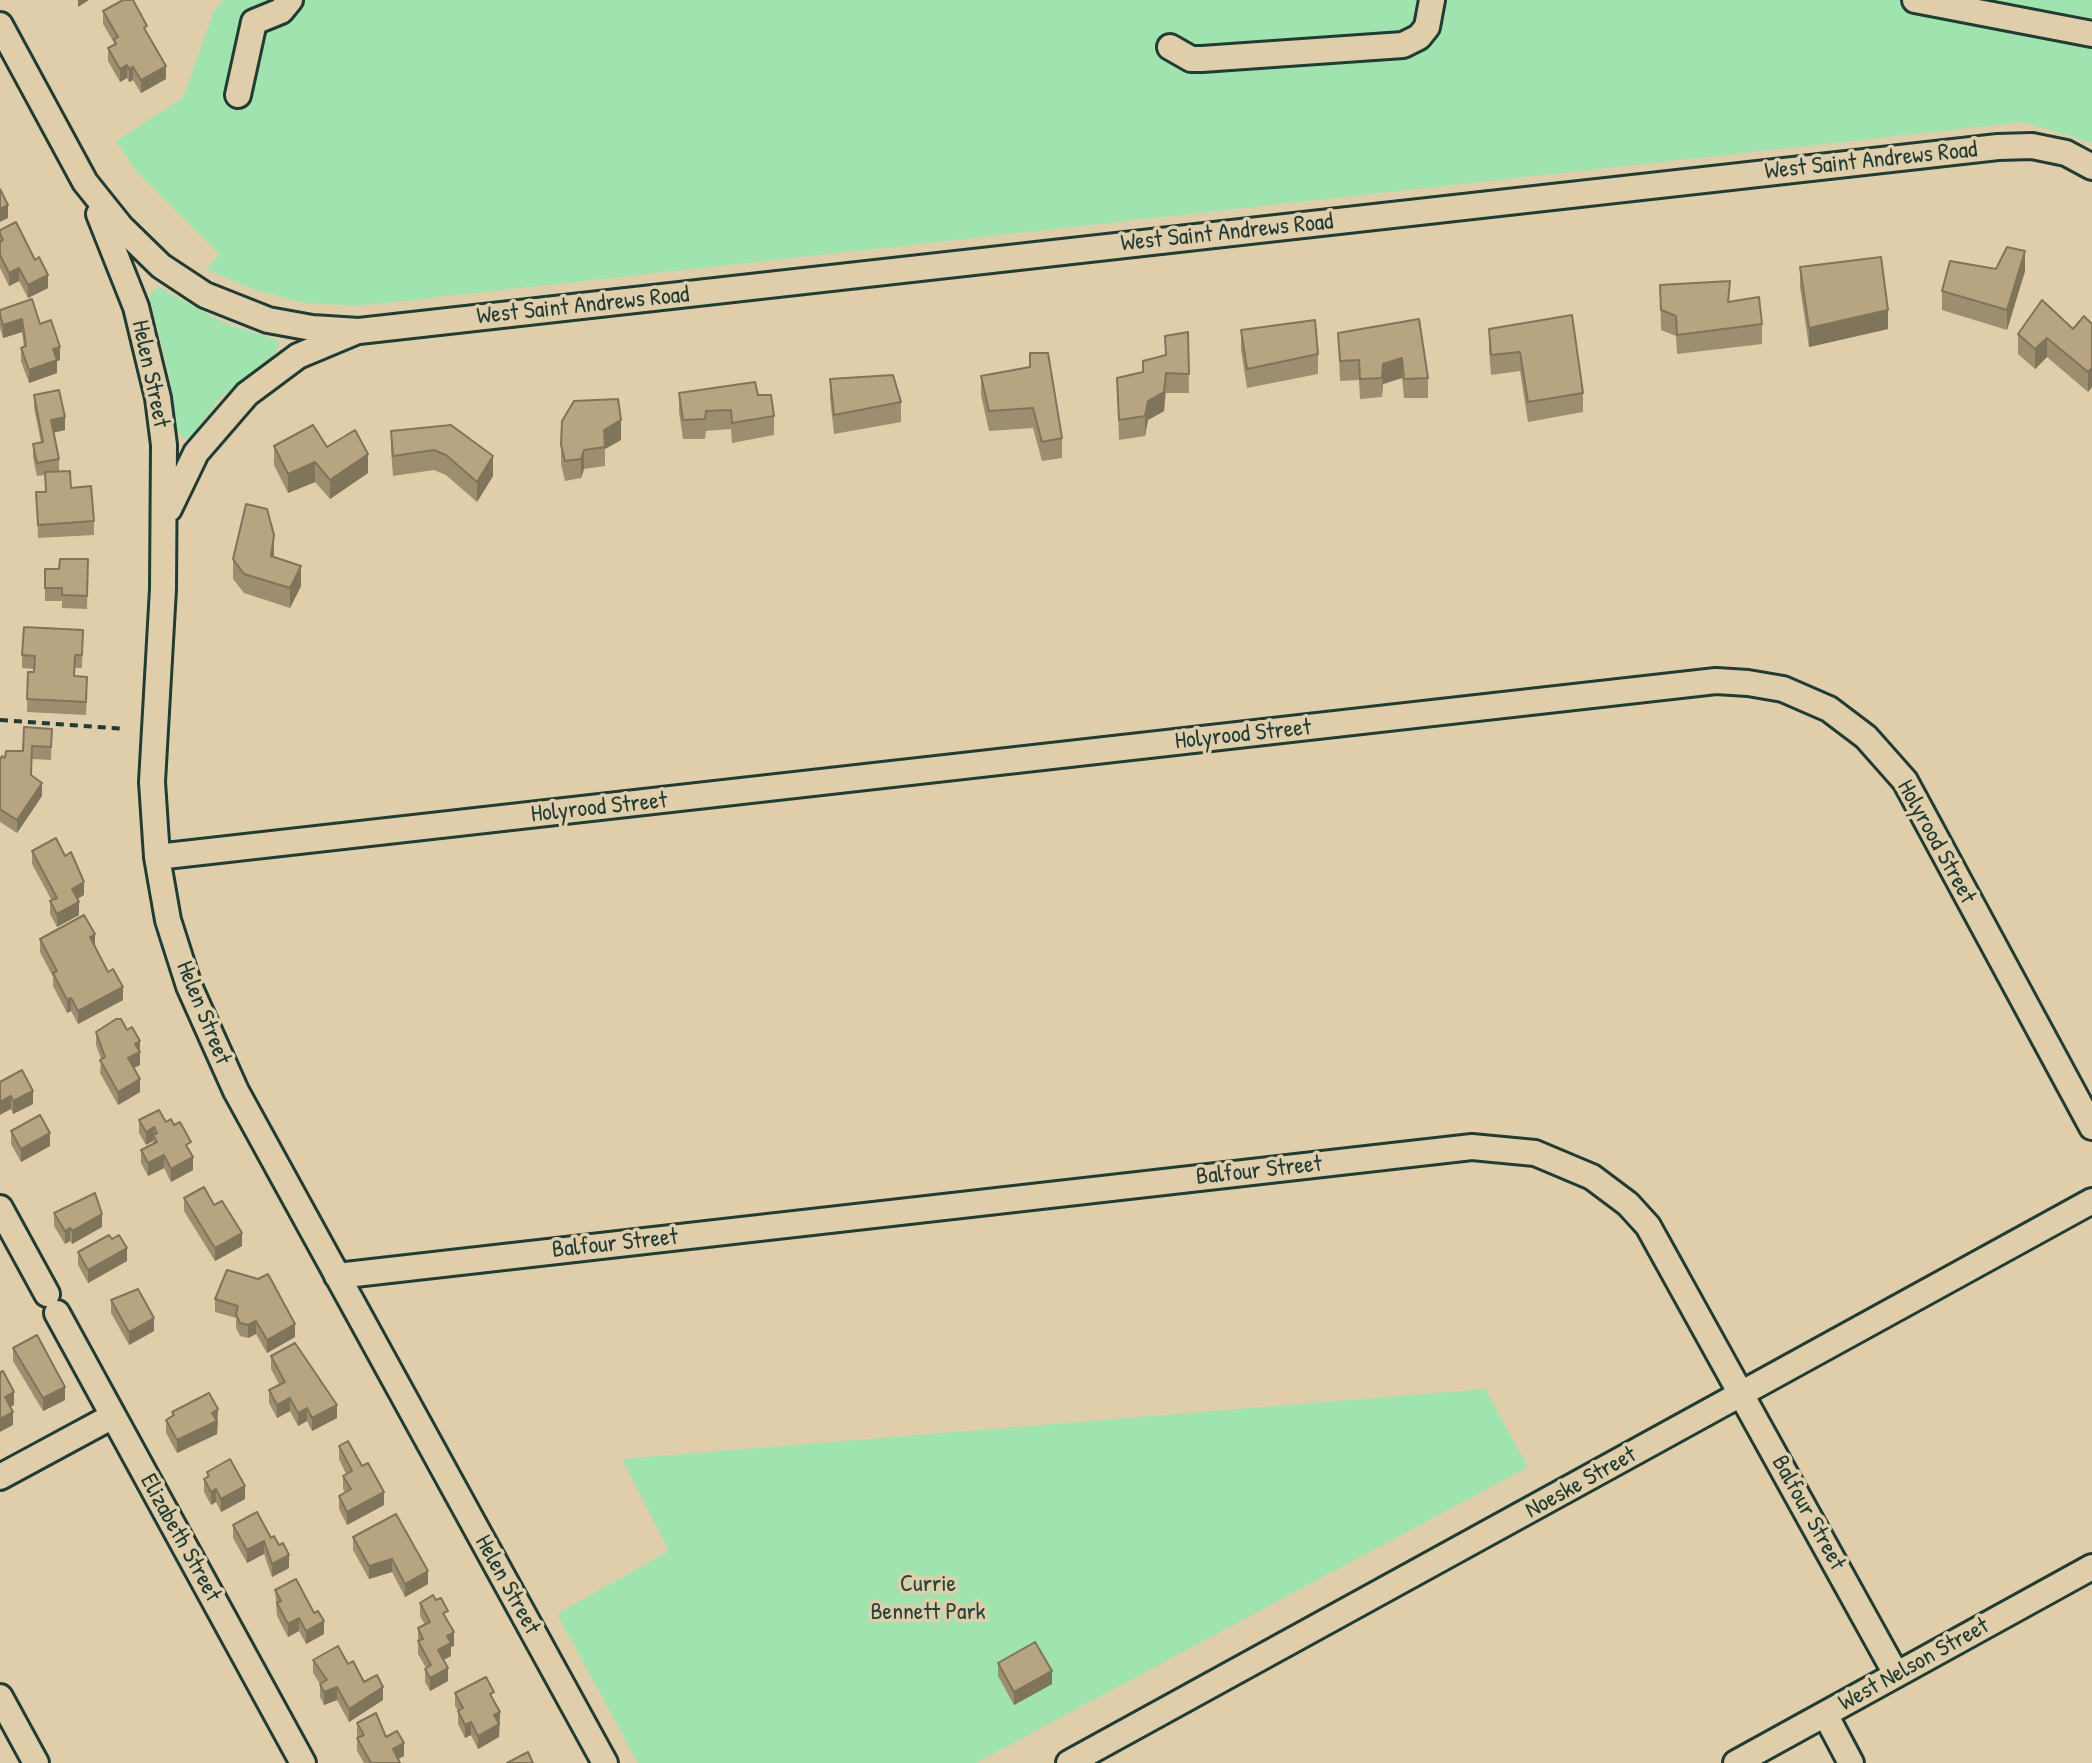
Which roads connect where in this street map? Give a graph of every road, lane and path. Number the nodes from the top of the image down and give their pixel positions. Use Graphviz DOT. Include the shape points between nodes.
graph roads {
  1 [pos="290,0"];
  2 [pos="1432,0"];
  3 [pos="1915,0"];
  4 [pos="0,25"];
  5 [pos="2092,34"];
  6 [pos="1170,47"];
  7 [pos="238,95"];
  8 [pos="2092,167"];
  9 [pos="85,182"];
  10 [pos="359,331"];
  11 [pos="166,517"];
  12 [pos="0,720"];
  13 [pos="125,729"];
  14 [pos="157,857"];
  15 [pos="2092,1127"];
  16 [pos="2092,1201"];
  17 [pos="0,1209"];
  18 [pos="337,1276"];
  19 [pos="1743,1394"];
  20 [pos="113,1416"];
  21 [pos="0,1477"];
  22 [pos="2092,1567"];
  23 [pos="1896,1674"];
  24 [pos="0,1697"];
  25 [pos="1825,1714"];
  26 [pos="36,1763"];
  27 [pos="303,1763"];
  28 [pos="605,1763"];
  29 [pos="1069,1763"];
  30 [pos="1736,1763"];
  31 [pos="1851,1763"];
  1 -- 7 [label="street" via="281,11 254,22"];
  2 -- 6 [label="street" via="1427,27 1403,45 1202,59"];
  3 -- 5 [label="street"];
  4 -- 9 [label="street, West Saint Andrews Road"];
  8 -- 10 [label="street, West Saint Andrews Road" via="2066,153 1998,147"];
  9 -- 10 [label="street, West Saint Andrews Road" via="161,266 205,295 268,320"];
  9 -- 11 [label="street, Helen Street" via="118,257 148,350 164,445"];
  10 -- 11 [label="street, West Saint Andrews Road" via="298,356 247,394 196,453"];
  11 -- 14 [label="street, Helen Street" via="152,782"];
  12 -- 13 [label="path"];
  14 -- 15 [label="street, Holyrood Street" via="1716,681 1748,683 1783,689 1829,709 1866,737 1905,781"];
  14 -- 18 [label="street, Helen Street" via="168,920 210,1039"];
  16 -- 19 [label="street, Noeske Street"];
  17 -- 20 [label="street, Elizabeth Street"];
  18 -- 19 [label="street, Balfour Street" via="1495,1146 1573,1167 1628,1204 1666,1253"];
  18 -- 28 [label="street, Helen Street"];
  19 -- 23 [label="street, Balfour Street"];
  19 -- 29 [label="street, Noeske Street"];
  20 -- 21 [label="street"];
  20 -- 27 [label="street, Elizabeth Street"];
  22 -- 23 [label="street, West Nelson Street"];
  23 -- 25 [label="street, West Nelson Street"];
  24 -- 26 [label="street"];
  25 -- 30 [label="street, West Nelson Street"];
  25 -- 31 [label="street"];
}
